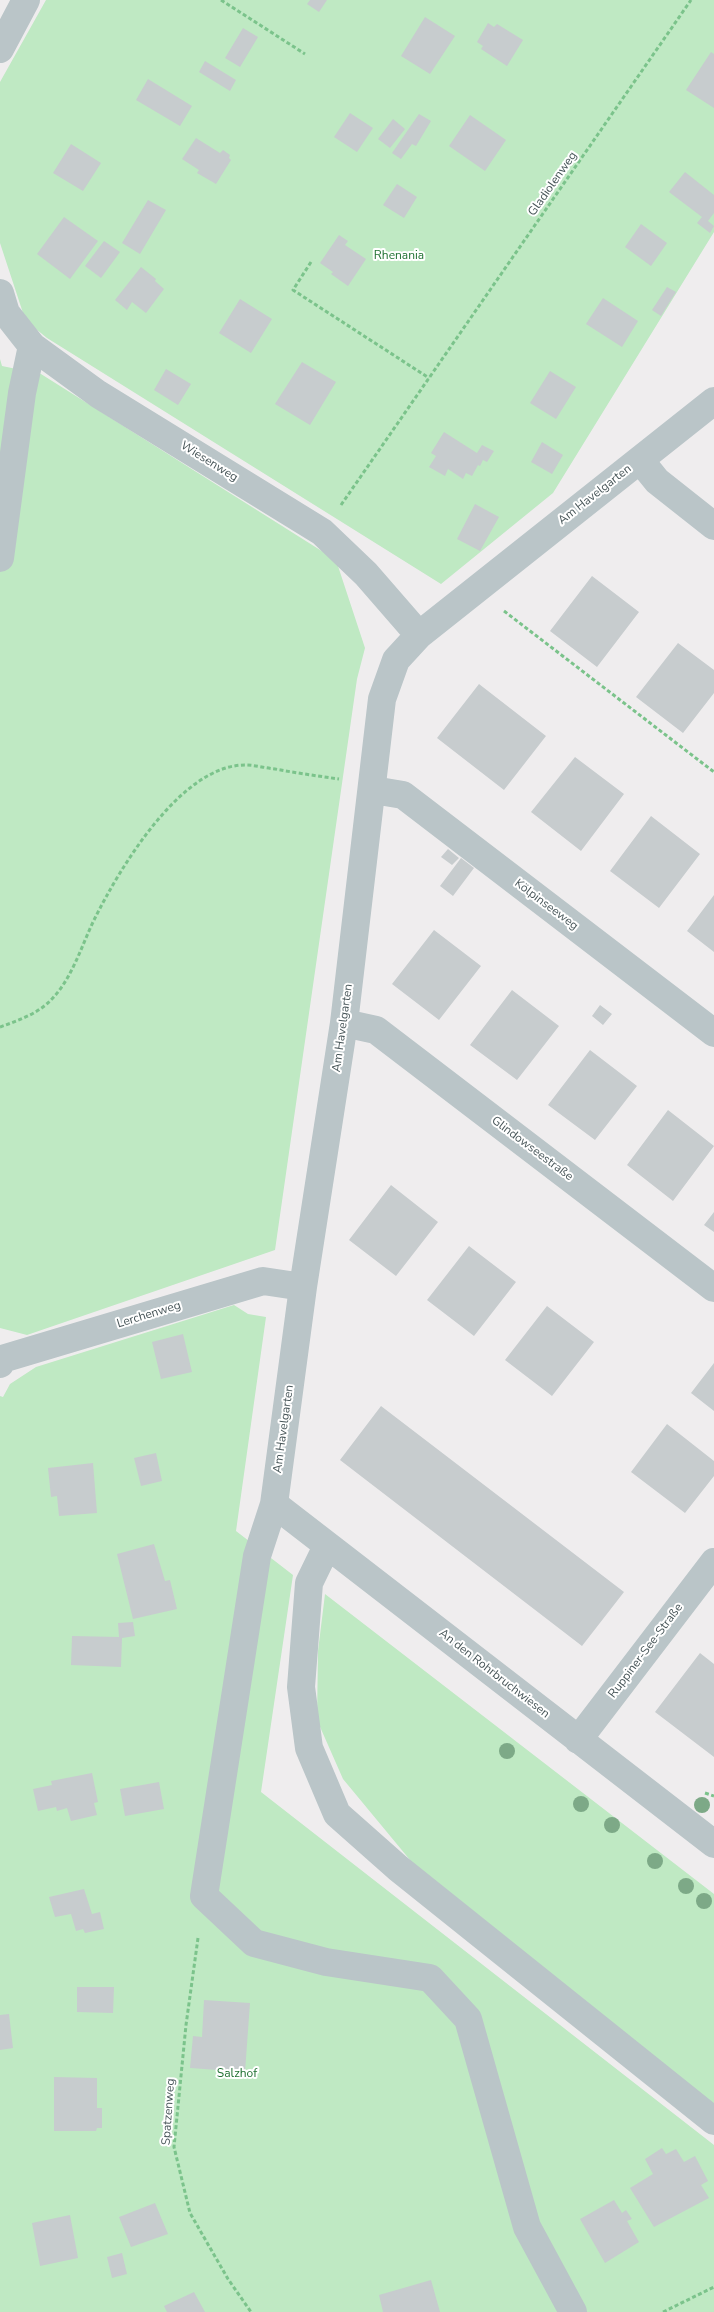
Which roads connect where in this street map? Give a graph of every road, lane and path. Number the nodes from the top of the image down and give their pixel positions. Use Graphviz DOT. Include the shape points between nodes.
graph roads {
  1 [pos="26,0"];
  2 [pos="221,0"];
  3 [pos="691,0"];
  4 [pos="0,49"];
  5 [pos="305,54"];
  6 [pos="311,262"];
  7 [pos="0,293"];
  8 [pos="32,346"];
  9 [pos="429,378"];
  10 [pos="714,401"];
  11 [pos="640,460"];
  12 [pos="714,526"];
  13 [pos="322,532"];
  14 [pos="0,558"];
  15 [pos="476,589"];
  16 [pos="419,635"];
  17 [pos="714,772"];
  18 [pos="373,790"];
  19 [pos="344,1024"];
  20 [pos="0,1027"];
  21 [pos="714,1033"];
  22 [pos="303,1286"];
  23 [pos="714,1288"];
  24 [pos="1,1360"];
  25 [pos="274,1504"];
  26 [pos="327,1546"];
  27 [pos="714,1562"];
  28 [pos="578,1740"];
  29 [pos="714,1844"];
  30 [pos="204,1896"];
  31 [pos="714,2121"];
  32 [pos="714,2287"];
  33 [pos="250,2312"];
  34 [pos="573,2312"];
  35 [pos="663,2312"];
  1 -- 4 [label="street"];
  2 -- 5 [label="path"];
  3 -- 9 [label="path, Gladiolenweg"];
  6 -- 9 [label="path" via="293,290"];
  7 -- 8 [label="street, Wiesenweg" via="6,314"];
  8 -- 13 [label="street, Wiesenweg" via="98,394"];
  8 -- 14 [label="street" via="22,393"];
  9 -- 13 [label="path, Gladiolenweg"];
  10 -- 11 [label="street, Am Havelgarten"];
  11 -- 12 [label="street" via="657,481"];
  11 -- 15 [label="street, Am Havelgarten"];
  13 -- 16 [label="street, Wiesenweg" via="366,574"];
  15 -- 16 [label="street, Am Havelgarten"];
  15 -- 17 [label="path"];
  16 -- 18 [label="street, Am Havelgarten" via="396,660 382,699"];
  18 -- 19 [label="street, Am Havelgarten"];
  18 -- 20 [label="path" via="338,779 244,765 220,770 192,785 155,822 122,869 70,974 50,1002 20,1020"];
  18 -- 21 [label="street, Kölpinseeweg" via="403,795"];
  19 -- 22 [label="street, Am Havelgarten"];
  19 -- 23 [label="street, Glindowseestraße" via="376,1030"];
  22 -- 24 [label="street, Lerchenweg" via="263,1281"];
  22 -- 25 [label="street, Am Havelgarten"];
  25 -- 26 [label="street, An den Rohrbruchwiesen"];
  25 -- 30 [label="street, Am Havelgarten" via="257,1556"];
  26 -- 28 [label="street, An den Rohrbruchwiesen"];
  26 -- 31 [label="street" via="309,1583 300,1687 309,1748 336,1814 398,1868"];
  27 -- 28 [label="street, Ruppiner-See-Straße"];
  28 -- 29 [label="street, An den Rohrbruchwiesen"];
  30 -- 33 [label="path, Spatzenweg" via="186,2025 174,2147 190,2213"];
  30 -- 34 [label="street" via="254,1943 326,1962 430,1978 468,2019 527,2227"];
  32 -- 35 [label="path"];
}
